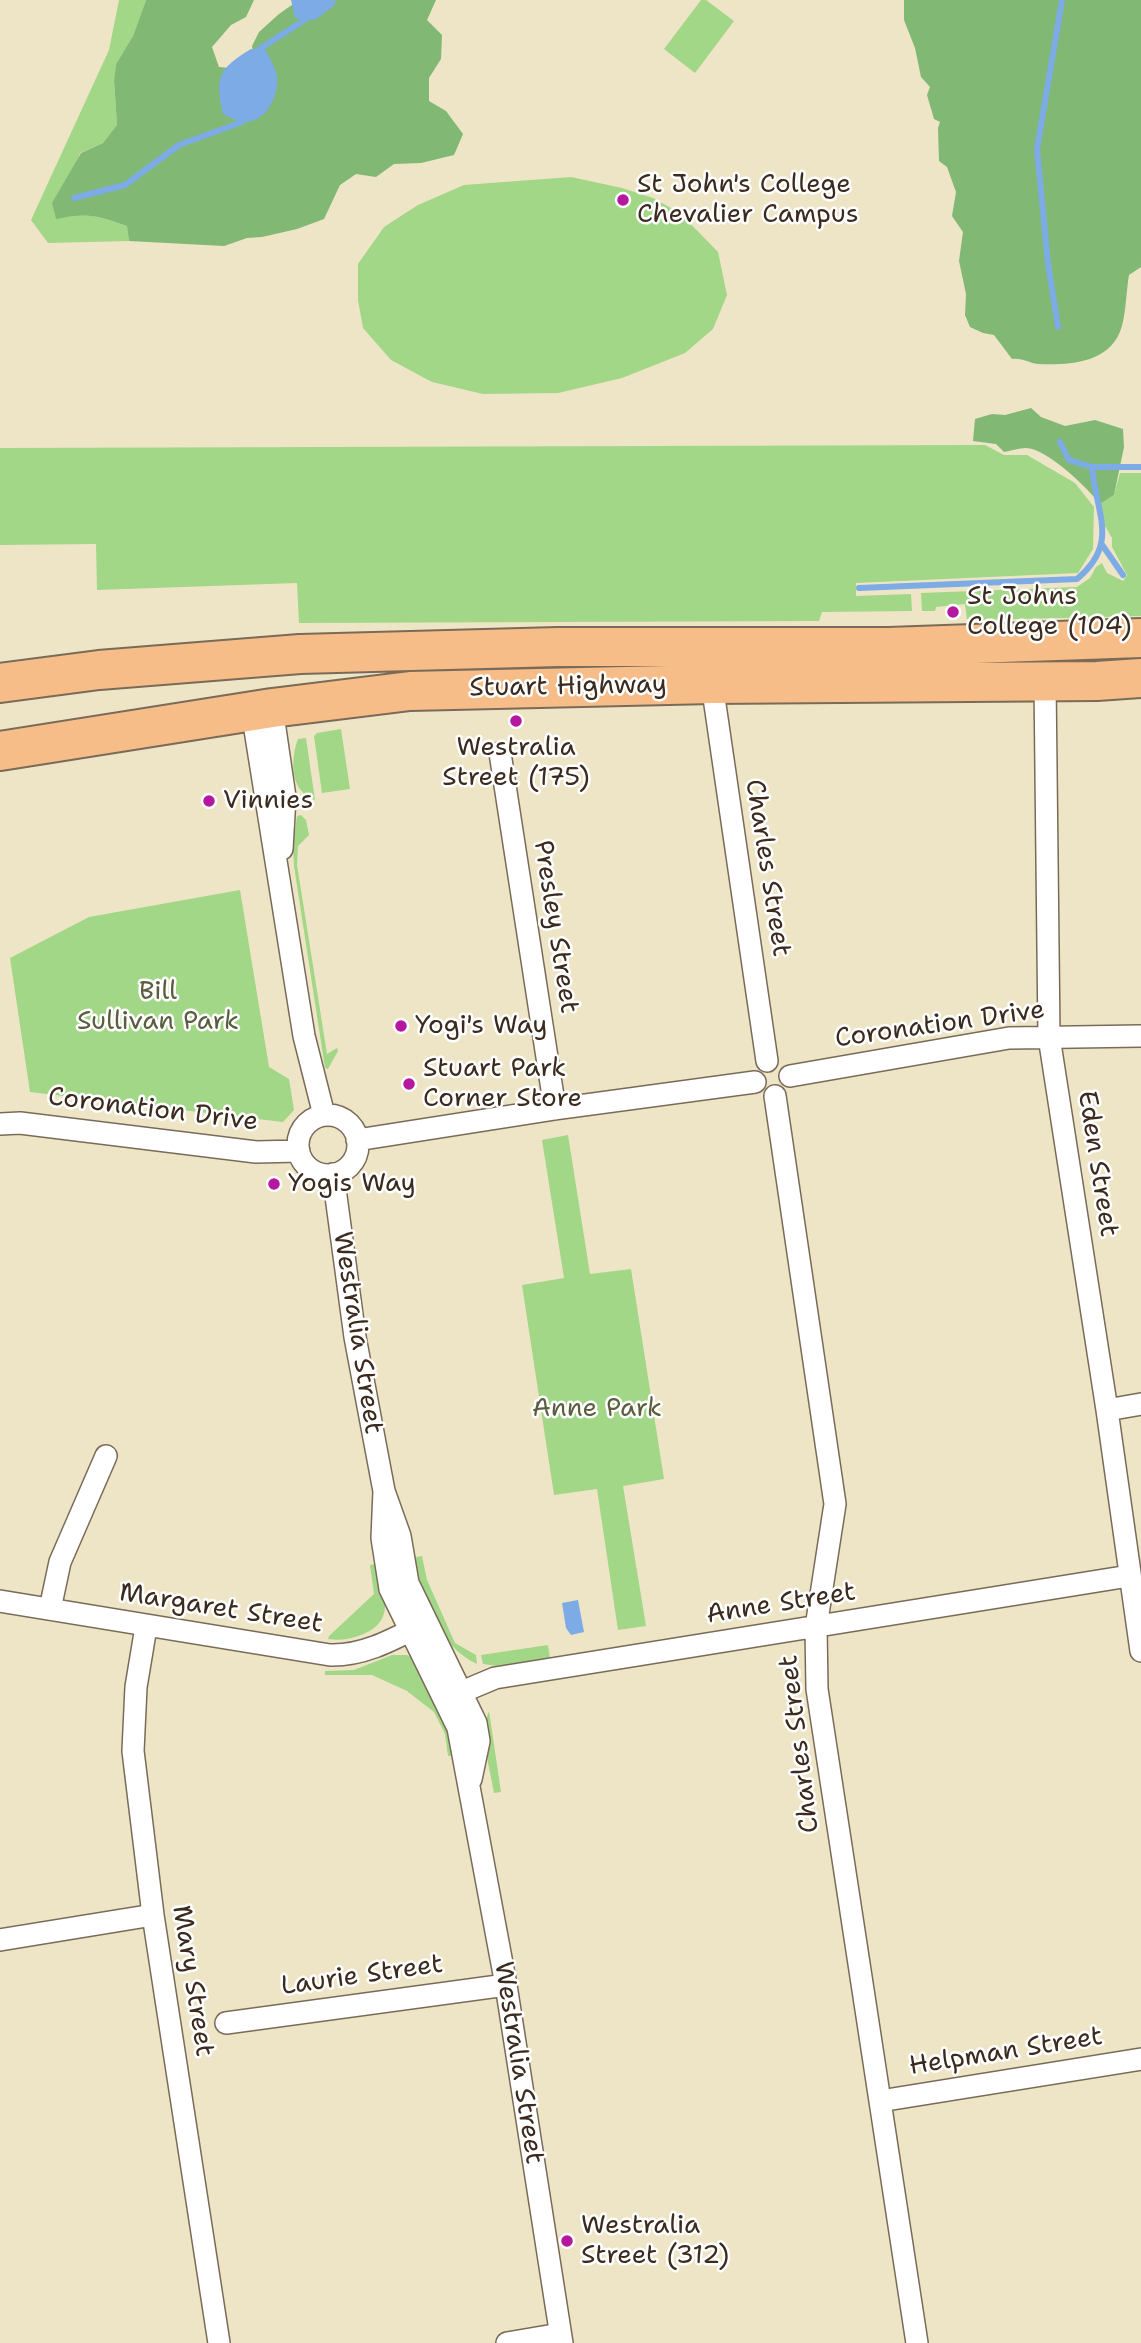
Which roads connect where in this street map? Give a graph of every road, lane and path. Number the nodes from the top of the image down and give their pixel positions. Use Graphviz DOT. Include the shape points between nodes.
graph roads {
  1 [pos="1141,638"];
  2 [pos="708,647"];
  3 [pos="253,657"];
  4 [pos="1141,678"];
  5 [pos="1045,681"];
  6 [pos="0,683"];
  7 [pos="712,684"];
  8 [pos="262,710"];
  9 [pos="0,751"];
  10 [pos="500,753"];
  11 [pos="1141,1036"];
  12 [pos="1049,1037"];
  13 [pos="768,1061"];
  14 [pos="790,1076"];
  15 [pos="755,1082"];
  16 [pos="775,1096"];
  17 [pos="555,1109"];
  18 [pos="324,1115"];
  19 [pos="0,1124"];
  20 [pos="357,1140"];
  21 [pos="299,1151"];
  22 [pos="332,1174"];
  23 [pos="1141,1404"];
  24 [pos="1107,1410"];
  25 [pos="106,1456"];
  26 [pos="1129,1576"];
  27 [pos="0,1601"];
  28 [pos="50,1609"];
  29 [pos="146,1626"];
  30 [pos="419,1626"];
  31 [pos="816,1627"];
  32 [pos="1141,1651"];
  33 [pos="453,1695"];
  34 [pos="153,1914"];
  35 [pos="0,1940"];
  36 [pos="506,1985"];
  37 [pos="226,2023"];
  38 [pos="1141,2059"];
  39 [pos="880,2101"];
  40 [pos="561,2339"];
  41 [pos="219,2343"];
  42 [pos="507,2343"];
  43 [pos="917,2343"];
  1 -- 2 [label="highway, Stuart Highway" via="889,647"];
  2 -- 3 [label="highway, Stuart Highway" via="423,649"];
  2 -- 7 [label="highway"];
  3 -- 6 [label="highway, Stuart Highway"];
  3 -- 8 [label="highway"];
  4 -- 5 [label="highway, Stuart Highway"];
  5 -- 7 [label="highway, Stuart Highway"];
  5 -- 12 [label="street, Eden Street"];
  7 -- 8 [label="highway, Stuart Highway" via="410,691"];
  7 -- 13 [label="street, Charles Street"];
  8 -- 9 [label="highway, Stuart Highway"];
  8 -- 18 [label="street" via="284,783 286,811 279,876 304,1036"];
  10 -- 17 [label="street, Presley Street"];
  11 -- 12 [label="street, Coronation Drive"];
  12 -- 14 [label="street, Coronation Drive" via="1009,1038"];
  12 -- 24 [label="street, Eden Street"];
  13 -- 14 [label="street" via="782,1063"];
  13 -- 15 [label="street" via="755,1071"];
  14 -- 16 [label="street" via="788,1086"];
  15 -- 16 [label="street" via="764,1095"];
  15 -- 17 [label="street"];
  16 -- 31 [label="street, Charles Street" via="835,1504"];
  17 -- 20 [label="street"];
  18 -- 20 [label="street" via="349,1123"];
  18 -- 21 [label="street" via="307,1124"];
  19 -- 21 [label="street, Coronation Drive" via="256,1152"];
  20 -- 22 [label="street" via="355,1158"];
  21 -- 22 [label="street" via="315,1171"];
  22 -- 30 [label="street, Westralia Street" via="355,1337 384,1491 382,1538 390,1589"];
  23 -- 24 [label="street"];
  24 -- 26 [label="street, Eden Street"];
  25 -- 28 [label="street" via="60,1562"];
  26 -- 31 [label="street, Anne Street"];
  26 -- 32 [label="street, Eden Street"];
  27 -- 28 [label="street, Margaret Street"];
  28 -- 29 [label="street, Margaret Street"];
  29 -- 30 [label="street, Margaret Street" via="347,1656"];
  29 -- 34 [label="street, Mary Street" via="136,1687 133,1751"];
  30 -- 33 [label="street, Westralia Street"];
  31 -- 33 [label="street, Anne Street" via="495,1678"];
  31 -- 39 [label="street, Charles Street" via="817,1689"];
  33 -- 36 [label="street, Westralia Street" via="476,1723 479,1741 469,1785"];
  34 -- 35 [label="street"];
  34 -- 41 [label="street, Mary Street"];
  36 -- 37 [label="street, Laurie Street"];
  36 -- 40 [label="street, Westralia Street"];
  38 -- 39 [label="street, Helpman Street"];
  39 -- 43 [label="street, Charles Street"];
  40 -- 42 [label="street"];
}
